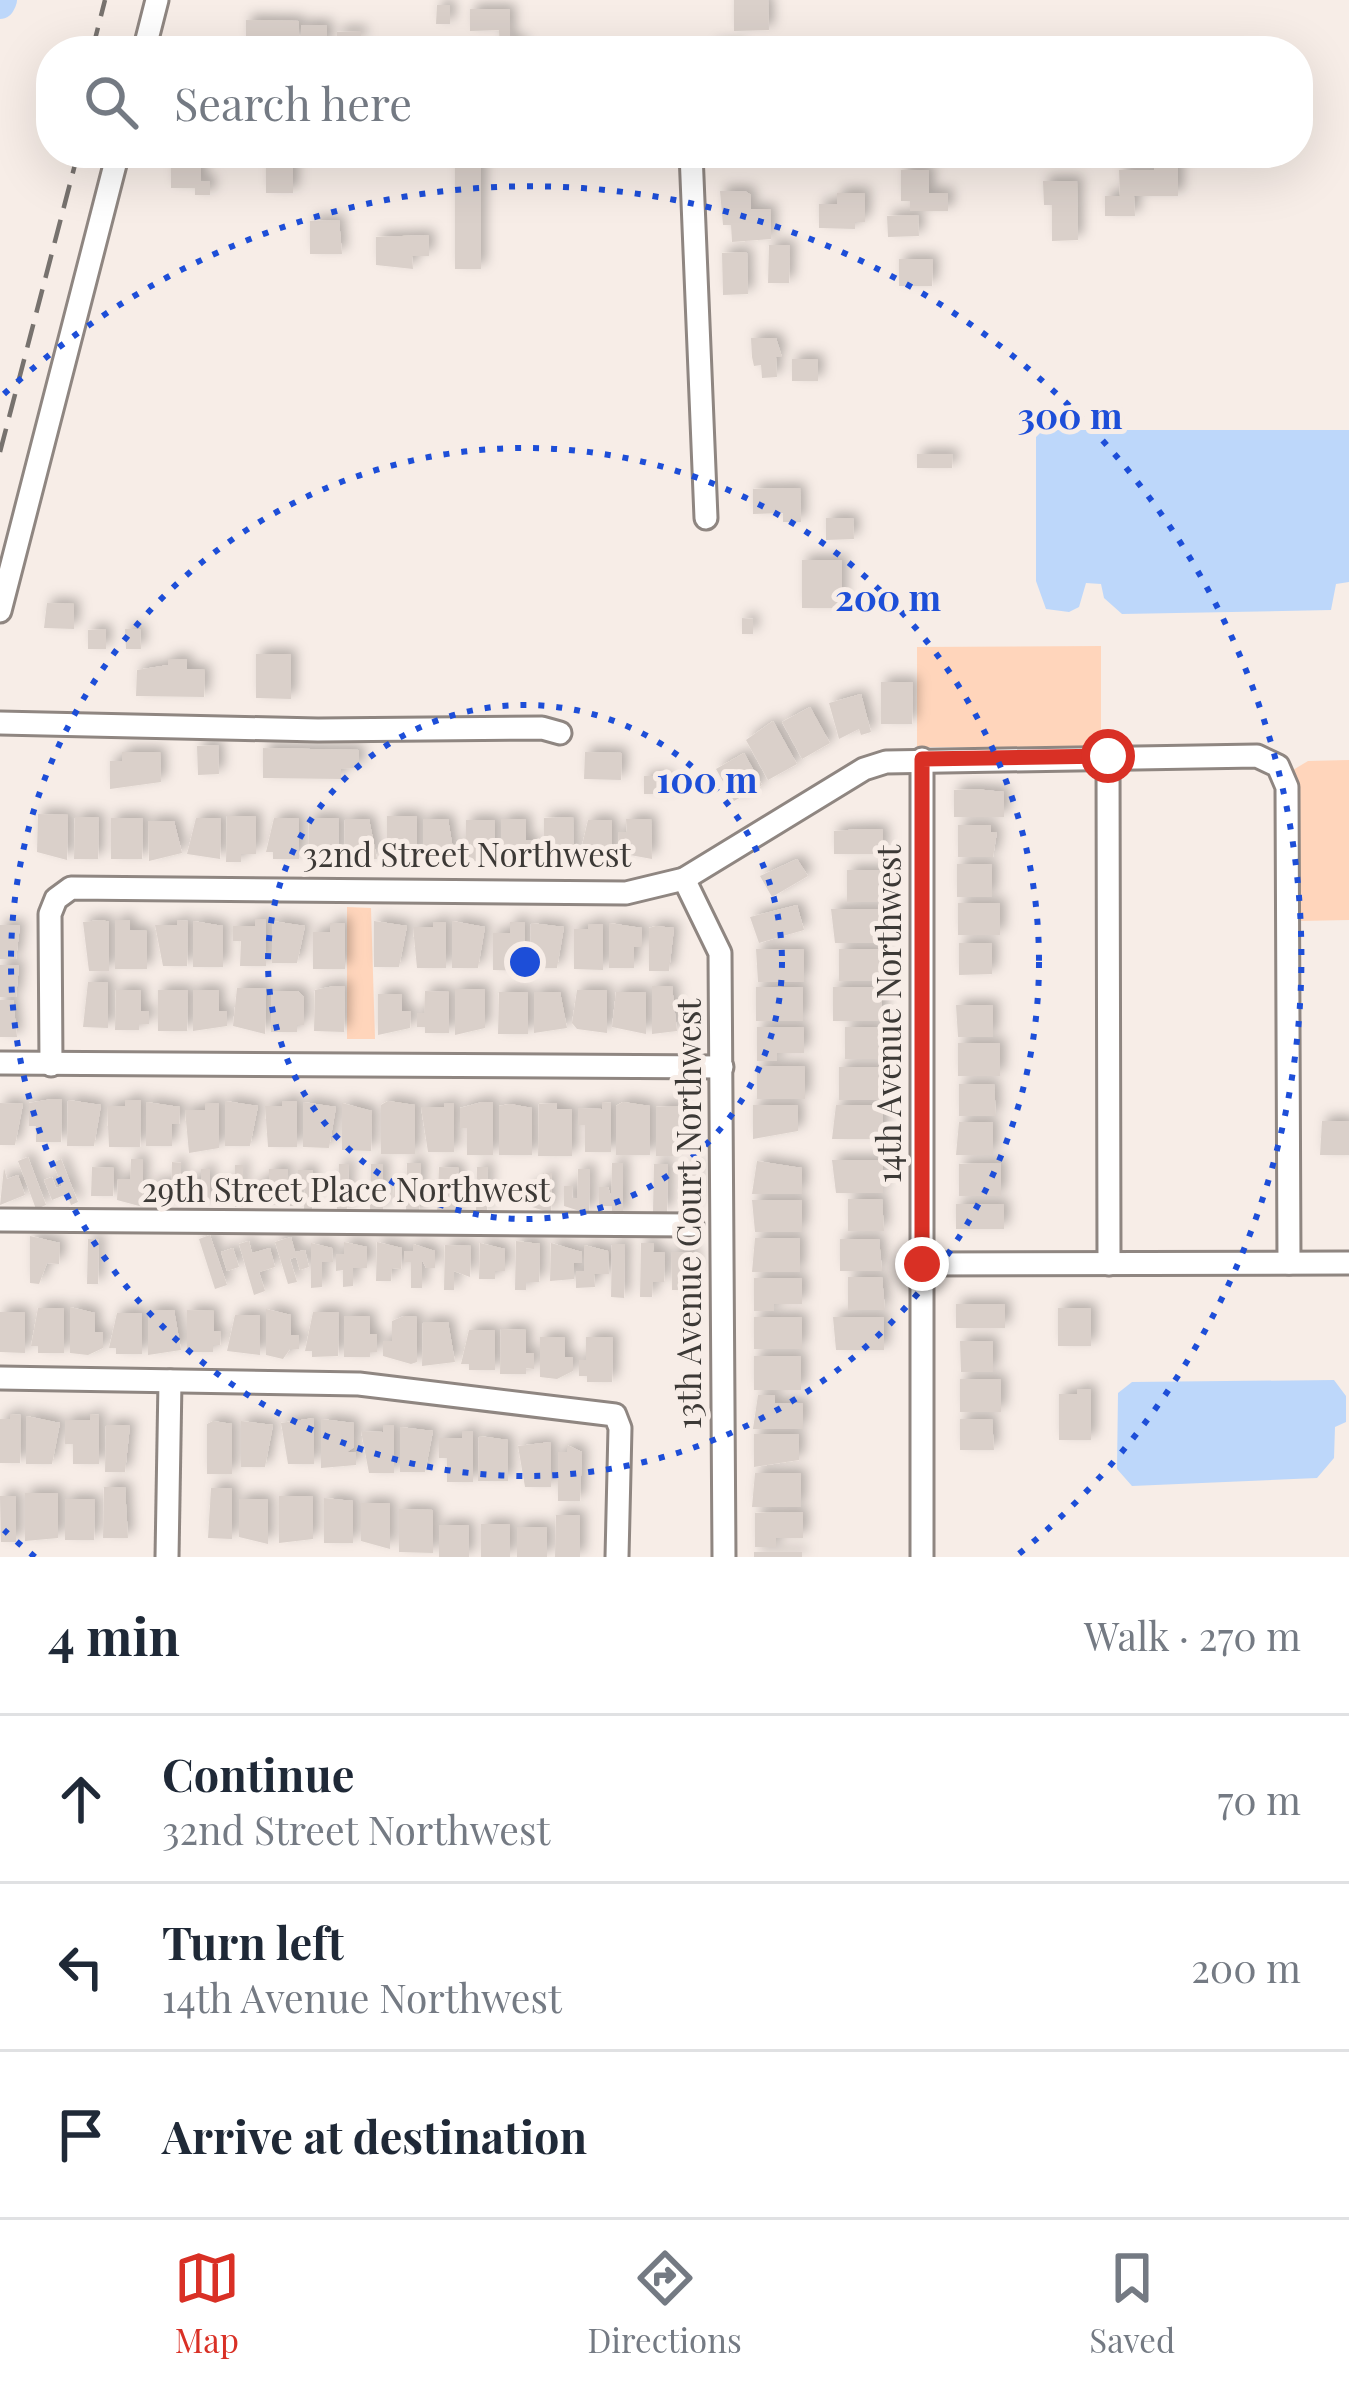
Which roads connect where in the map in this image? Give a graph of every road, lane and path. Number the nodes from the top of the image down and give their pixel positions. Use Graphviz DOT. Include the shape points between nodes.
graph roads {
  1 [pos="157,0"];
  2 [pos="148,36"];
  3 [pos="114,168"];
  4 [pos="692,168"];
  5 [pos="706,518"];
  6 [pos="0,611"];
  7 [pos="0,723"];
  8 [pos="560,733"];
  9 [pos="1108,756"];
  10 [pos="922,759"];
  11 [pos="684,879"];
  12 [pos="0,1064"];
  13 [pos="51,1065"];
  14 [pos="722,1067"];
  15 [pos="0,1220"];
  16 [pos="692,1225"];
  17 [pos="1289,1263"];
  18 [pos="1349,1263"];
  19 [pos="922,1264"];
  20 [pos="1108,1264"];
  21 [pos="0,1378"];
  22 [pos="170,1381"];
  23 [pos="167,1557"];
  24 [pos="617,1557"];
  25 [pos="724,1557"];
  26 [pos="922,1557"];
  1 -- 2 [label="street"];
  3 -- 6 [label="street"];
  4 -- 5 [label="street"];
  7 -- 8 [label="street"];
  9 -- 10 [label="street, 32nd Street Northwest"];
  9 -- 17 [label="street, 32nd Street Northwest" via="1257,756 1278,766 1287,787"];
  9 -- 20 [label="street"];
  10 -- 11 [label="street, 32nd Street Northwest" via="864,769"];
  10 -- 19 [label="street, 14th Avenue Northwest"];
  11 -- 13 [label="street, 32nd Street Northwest" via="626,892 71,888 50,914"];
  11 -- 14 [label="street, 13th Avenue Court Northwest" via="720,953"];
  12 -- 13 [label="street"];
  13 -- 14 [label="street"];
  14 -- 25 [label="street, 13th Avenue Court Northwest"];
  15 -- 16 [label="street, 29th Street Place Northwest"];
  17 -- 18 [label="street"];
  17 -- 20 [label="street"];
  19 -- 20 [label="street"];
  19 -- 26 [label="street, 14th Avenue Northwest"];
  21 -- 22 [label="street"];
  22 -- 23 [label="street"];
  22 -- 24 [label="street" via="359,1384 615,1415"];
}
